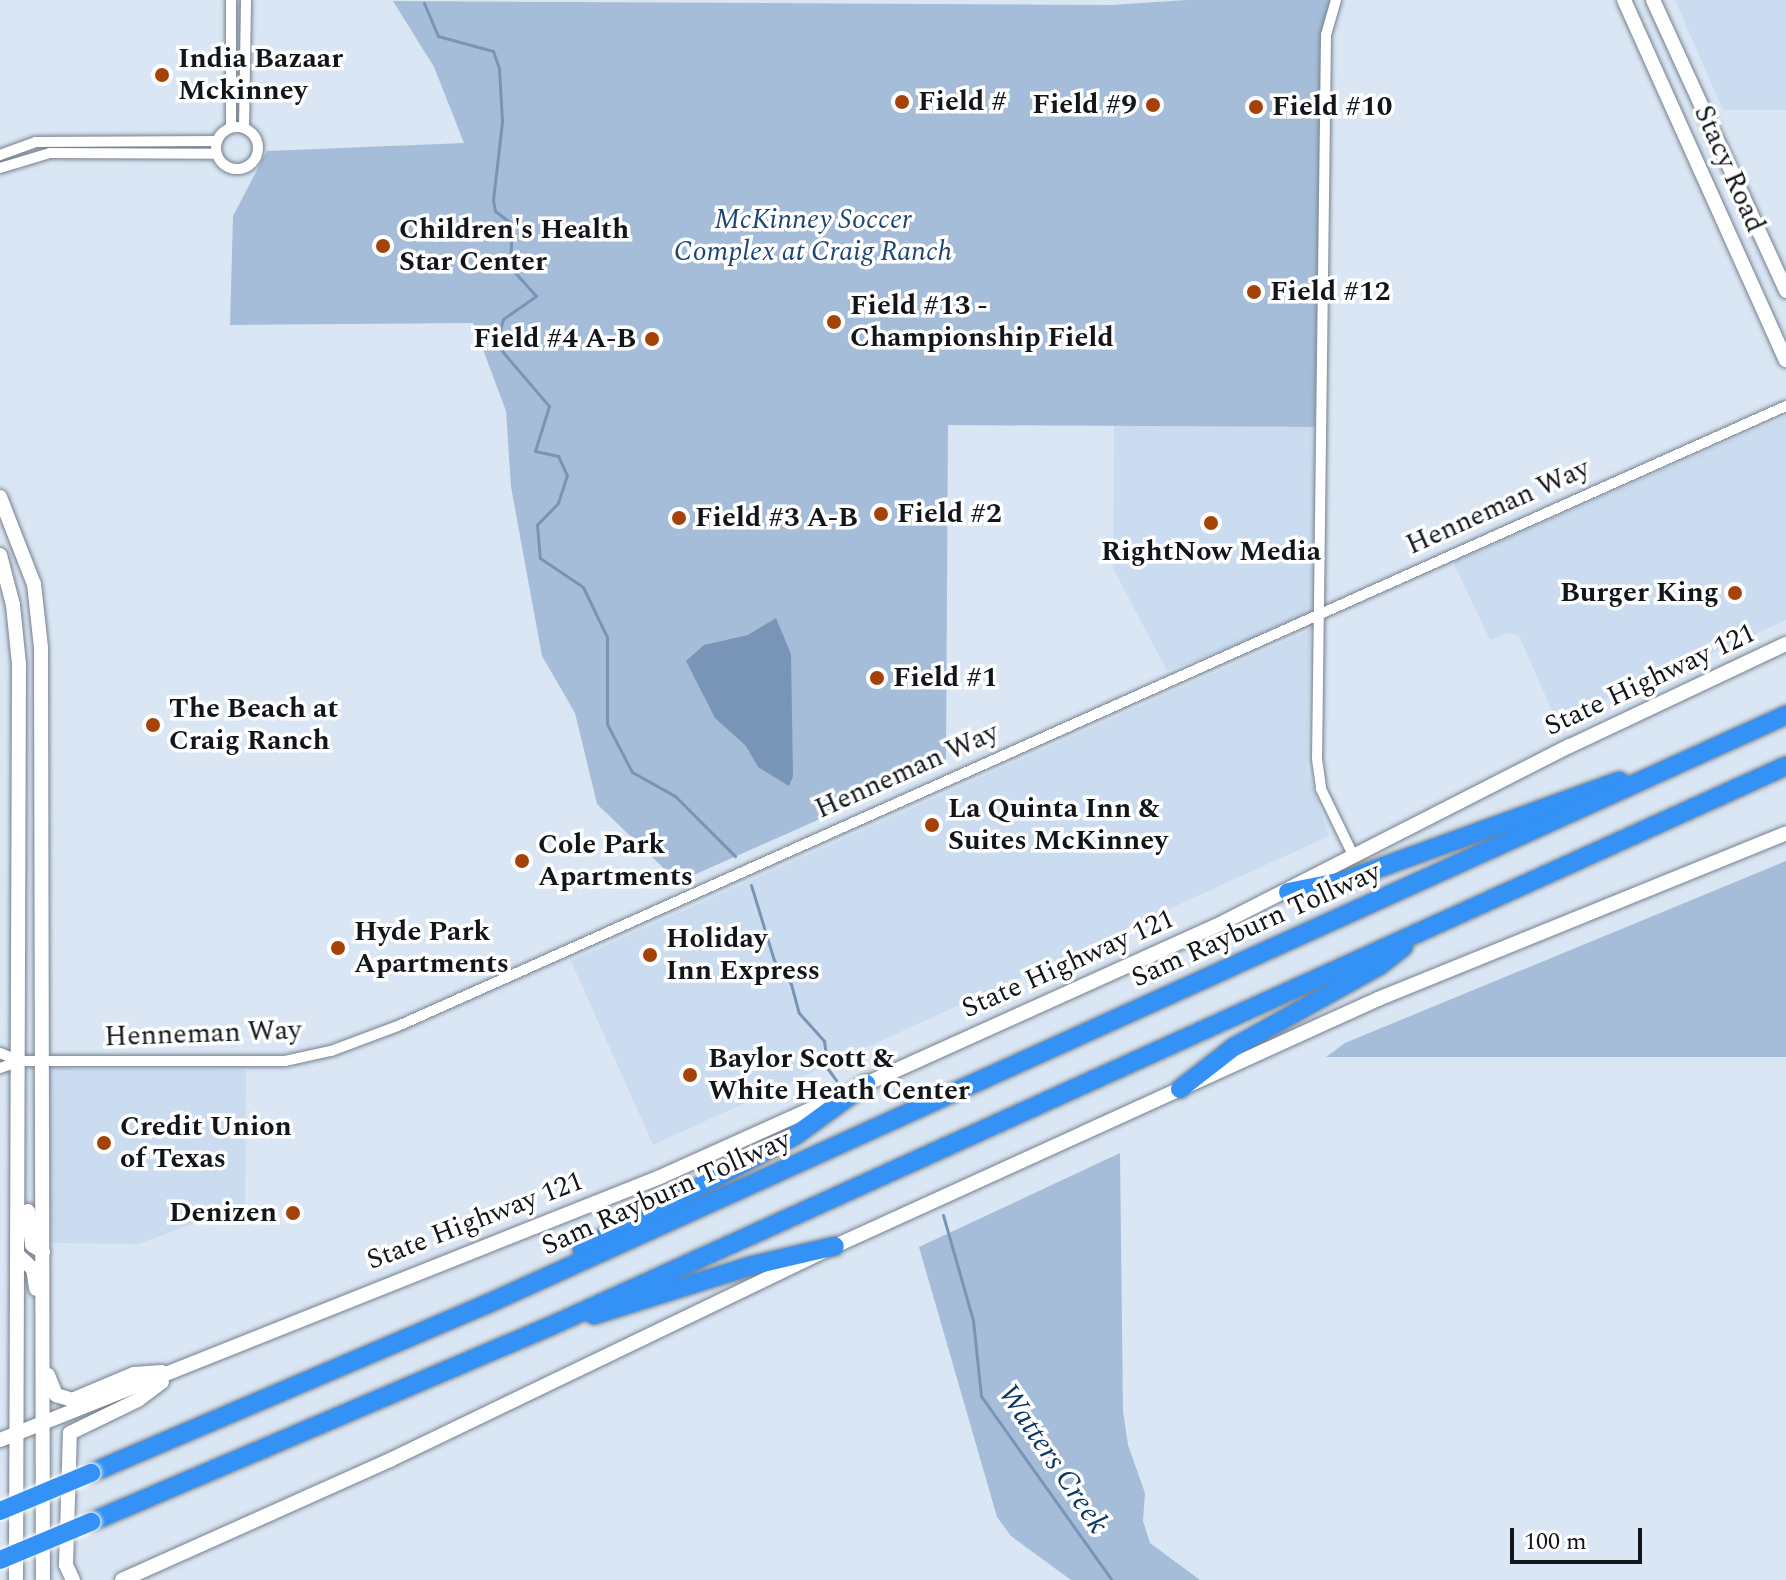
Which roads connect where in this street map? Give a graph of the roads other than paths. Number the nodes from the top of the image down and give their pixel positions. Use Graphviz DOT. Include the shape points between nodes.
graph roads {
  1 [pos="231,0"];
  2 [pos="246,0"];
  3 [pos="1336,0"];
  4 [pos="1624,0"];
  5 [pos="1653,0"];
  6 [pos="231,127"];
  7 [pos="244,128"];
  8 [pos="217,141"];
  9 [pos="1717,141"];
  10 [pos="1693,152"];
  11 [pos="216,154"];
  12 [pos="0,155"];
  13 [pos="0,168"];
  14 [pos="1786,291"];
  15 [pos="1786,360"];
  16 [pos="1786,406"];
  17 [pos="0,497"];
  18 [pos="0,555"];
  19 [pos="1317,614"];
  20 [pos="15,625"];
  21 [pos="40,626"];
  22 [pos="1786,644"];
  23 [pos="1786,715"];
  24 [pos="1684,762"];
  25 [pos="1786,766"];
  26 [pos="19,824"];
  27 [pos="42,825"];
  28 [pos="1786,833"];
  29 [pos="1354,857"];
  30 [pos="1288,892"];
  31 [pos="1425,930"];
  32 [pos="0,1053"];
  33 [pos="20,1061"];
  34 [pos="43,1062"];
  35 [pos="0,1068"];
  36 [pos="866,1084"];
  37 [pos="1180,1089"];
  38 [pos="19,1167"];
  39 [pos="835,1246"];
  40 [pos="43,1252"];
  41 [pos="18,1255"];
  42 [pos="485,1305"];
  43 [pos="44,1310"];
  44 [pos="553,1325"];
  45 [pos="44,1359"];
  46 [pos="179,1370"];
  47 [pos="44,1425"];
  48 [pos="17,1433"];
  49 [pos="0,1440"];
  50 [pos="0,1511"];
  51 [pos="0,1560"];
  52 [pos="16,1580"];
  53 [pos="43,1580"];
  54 [pos="73,1580"];
  55 [pos="122,1580"];
  1 -- 6 [label="street"];
  2 -- 7 [label="street"];
  3 -- 19 [label="street" via="1326,35 1325,433"];
  4 -- 10 [label="main road, Stacy Road"];
  5 -- 9 [label="main road, Stacy Road"];
  6 -- 7 [label="street"];
  6 -- 8 [label="street"];
  7 -- 11 [label="street" via="258,146 250,165 229,167"];
  8 -- 11 [label="street"];
  8 -- 12 [label="street" via="36,142"];
  9 -- 10 [label="main road"];
  9 -- 14 [label="main road, Stacy Road"];
  10 -- 15 [label="main road, Stacy Road"];
  11 -- 13 [label="street" via="50,153"];
  16 -- 19 [label="street, Henneman Way"];
  17 -- 21 [label="main road" via="34,584"];
  18 -- 20 [label="main road"];
  19 -- 29 [label="street" via="1321,789"];
  19 -- 34 [label="street, Henneman Way" via="428,1013 331,1051 285,1061"];
  20 -- 21 [label="main road"];
  20 -- 26 [label="main road"];
  21 -- 27 [label="main road"];
  22 -- 29 [label="main road, State Highway 121" via="1576,742"];
  23 -- 24 [label="highway, Sam Rayburn Tollway"];
  24 -- 30 [label="highway" via="1557,799 1343,881"];
  24 -- 42 [label="highway, Sam Rayburn Tollway"];
  25 -- 31 [label="highway"];
  26 -- 27 [label="main road"];
  26 -- 33 [label="main road"];
  27 -- 34 [label="main road"];
  28 -- 37 [label="main road" via="1378,999"];
  29 -- 30 [label="main road, State Highway 121"];
  30 -- 36 [label="main road, State Highway 121"];
  31 -- 37 [label="highway" via="1379,966 1234,1047"];
  31 -- 44 [label="highway"];
  32 -- 33 [label="street, Henneman Way"];
  33 -- 34 [label="street, Henneman Way"];
  33 -- 35 [label="street, Henneman Way"];
  33 -- 38 [label="main road"];
  34 -- 40 [label="main road"];
  36 -- 42 [label="highway" via="796,1135"];
  36 -- 46 [label="main road, State Highway 121" via="660,1177"];
  37 -- 39 [label="main road"];
  38 -- 40 [label="main road" via="28,1194 28,1233 32,1245"];
  38 -- 41 [label="main road"];
  39 -- 44 [label="highway"];
  39 -- 55 [label="main road" via="390,1460"];
  40 -- 43 [label="main road"];
  41 -- 43 [label="main road" via="33,1269 36,1300"];
  41 -- 48 [label="main road"];
  42 -- 50 [label="highway, Sam Rayburn Tollway, bridge"];
  43 -- 45 [label="main road"];
  44 -- 51 [label="highway, bridge"];
  45 -- 46 [label="main road" via="51,1389 72,1400 134,1374"];
  45 -- 47 [label="main road"];
  46 -- 47 [label="main road, State Highway 121"];
  46 -- 54 [label="main road" via="138,1400 70,1433 66,1565"];
  47 -- 48 [label="main road, State Highway 121"];
  47 -- 53 [label="main road"];
  48 -- 49 [label="main road, State Highway 121"];
  48 -- 52 [label="main road"];
}
